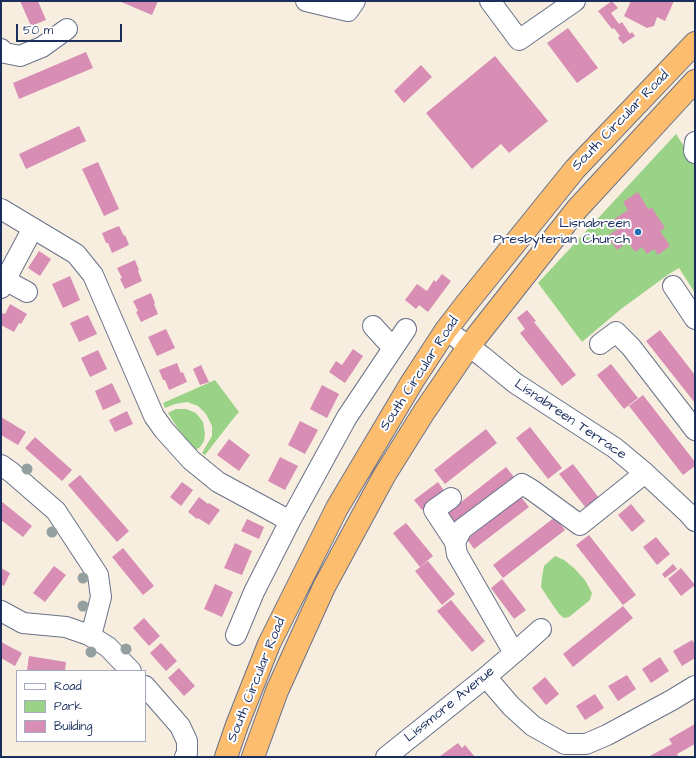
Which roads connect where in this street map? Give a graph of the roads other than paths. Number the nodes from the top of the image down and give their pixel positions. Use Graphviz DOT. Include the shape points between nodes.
graph roads {
  1 [pos="306,1"];
  2 [pos="355,1"];
  3 [pos="490,1"];
  4 [pos="575,1"];
  5 [pos="67,29"];
  6 [pos="695,43"];
  7 [pos="1,49"];
  8 [pos="695,81"];
  9 [pos="695,142"];
  10 [pos="695,153"];
  11 [pos="1,209"];
  12 [pos="33,228"];
  13 [pos="3,284"];
  14 [pos="673,286"];
  15 [pos="27,292"];
  16 [pos="695,319"];
  17 [pos="373,326"];
  18 [pos="406,329"];
  19 [pos="446,330"];
  20 [pos="600,344"];
  21 [pos="468,346"];
  22 [pos="393,348"];
  23 [pos="695,430"];
  24 [pos="1,465"];
  25 [pos="645,473"];
  26 [pos="451,498"];
  27 [pos="693,514"];
  28 [pos="290,521"];
  29 [pos="455,542"];
  30 [pos="1,611"];
  31 [pos="541,629"];
  32 [pos="89,635"];
  33 [pos="236,635"];
  34 [pos="514,653"];
  35 [pos="130,670"];
  36 [pos="486,677"];
  37 [pos="695,686"];
  38 [pos="146,687"];
  39 [pos="186,749"];
  40 [pos="590,751"];
  41 [pos="226,757"];
  42 [pos="254,757"];
  43 [pos="386,757"];
  1 -- 2 [label="street" via="348,11"];
  3 -- 4 [label="street" via="519,40"];
  5 -- 7 [label="street" via="42,47 20,56 5,53"];
  6 -- 19 [label="highway, South Circular Road" via="575,169"];
  8 -- 21 [label="highway, South Circular Road" via="577,209"];
  9 -- 10 [label="street"];
  11 -- 12 [label="street"];
  12 -- 13 [label="street"];
  12 -- 28 [label="street" via="76,254 93,275 154,416 164,430 191,460 218,482"];
  13 -- 15 [label="street"];
  14 -- 16 [label="street"];
  17 -- 22 [label="street"];
  18 -- 22 [label="street"];
  19 -- 21 [label="street, Lisnabreen Terrace"];
  19 -- 41 [label="highway, South Circular Road" via="337,508 269,644"];
  20 -- 23 [label="street" via="616,332 631,347"];
  21 -- 25 [label="street, Lisnabreen Terrace" via="515,383 615,448"];
  21 -- 42 [label="highway, South Circular Road" via="384,476 324,587 277,691"];
  22 -- 28 [label="street" via="347,417"];
  24 -- 32 [label="street" via="56,511 98,575 101,597"];
  25 -- 27 [label="street, Lisnabreen Terrace"];
  25 -- 29 [label="street" via="580,524 522,484 462,530"];
  26 -- 29 [label="street" via="434,510"];
  28 -- 33 [label="street" via="254,592"];
  29 -- 34 [label="street" via="457,554"];
  30 -- 32 [label="street" via="23,623 66,628"];
  31 -- 34 [label="street, Lissmore Avenue"];
  32 -- 35 [label="street" via="108,647"];
  34 -- 36 [label="street, Lissmore Avenue"];
  36 -- 40 [label="street" via="532,726 565,744"];
  36 -- 43 [label="street, Lissmore Avenue"];
  37 -- 40 [label="street" via="630,723"];
  38 -- 39 [label="street" via="180,726"];
}
